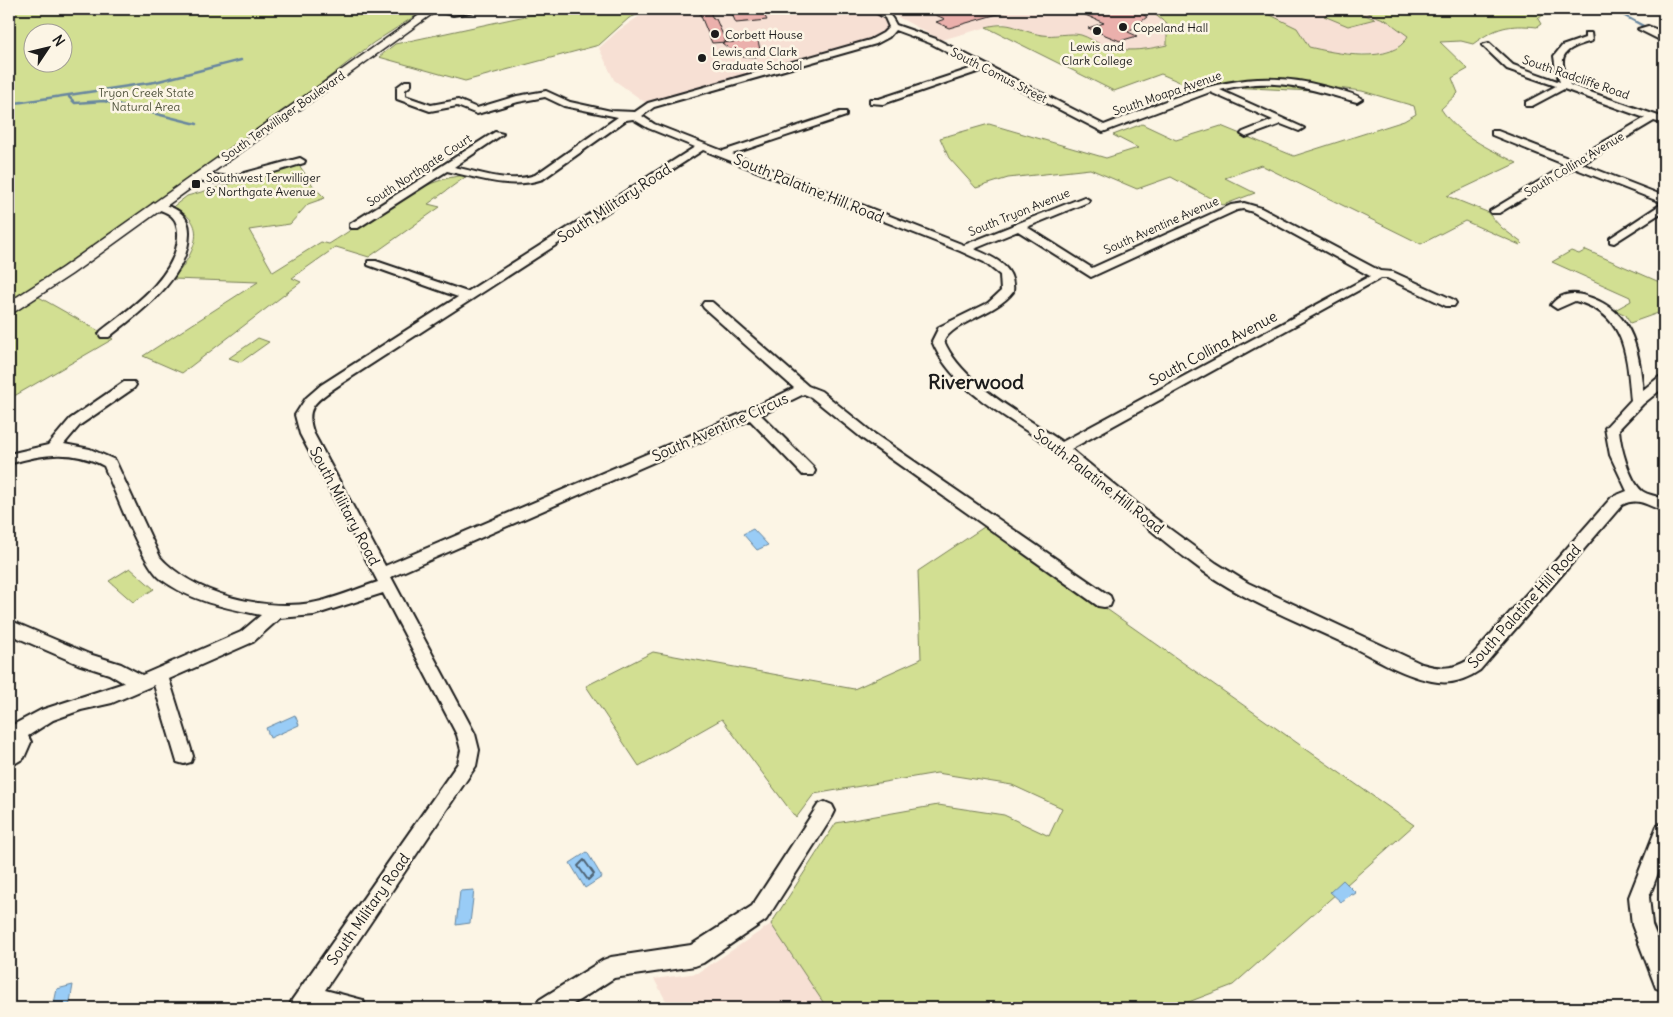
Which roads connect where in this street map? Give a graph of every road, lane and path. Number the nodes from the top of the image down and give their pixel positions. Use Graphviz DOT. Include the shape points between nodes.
graph roads {
  1 [pos="434,9"];
  2 [pos="483,9"];
  3 [pos="875,9"];
  4 [pos="893,27"];
  5 [pos="1653,33"];
  6 [pos="1588,35"];
  7 [pos="1664,40"];
  8 [pos="1486,45"];
  9 [pos="984,67"];
  10 [pos="408,83"];
  11 [pos="1564,86"];
  12 [pos="1211,89"];
  13 [pos="1357,100"];
  14 [pos="873,101"];
  15 [pos="1529,104"];
  16 [pos="843,114"];
  17 [pos="636,115"];
  18 [pos="1653,117"];
  19 [pos="1282,120"];
  20 [pos="1664,121"];
  21 [pos="1299,128"];
  22 [pos="1103,129"];
  23 [pos="1495,133"];
  24 [pos="498,134"];
  25 [pos="1246,134"];
  26 [pos="703,146"];
  27 [pos="723,154"];
  28 [pos="300,161"];
  29 [pos="1573,164"];
  30 [pos="447,168"];
  31 [pos="198,176"];
  32 [pos="1084,200"];
  33 [pos="1664,200"];
  34 [pos="157,206"];
  35 [pos="1664,206"];
  36 [pos="1495,211"];
  37 [pos="354,226"];
  38 [pos="1018,226"];
  39 [pos="1614,240"];
  40 [pos="964,249"];
  41 [pos="372,263"];
  42 [pos="1378,275"];
  43 [pos="469,297"];
  44 [pos="1450,303"];
  45 [pos="708,305"];
  46 [pos="1557,305"];
  47 [pos="9,309"];
  48 [pos="104,334"];
  49 [pos="1664,380"];
  50 [pos="129,385"];
  51 [pos="803,389"];
  52 [pos="1638,401"];
  53 [pos="752,414"];
  54 [pos="54,447"];
  55 [pos="1062,448"];
  56 [pos="9,459"];
  57 [pos="808,471"];
  58 [pos="1638,496"];
  59 [pos="1664,506"];
  60 [pos="384,581"];
  61 [pos="1104,601"];
  62 [pos="276,612"];
  63 [pos="9,628"];
  64 [pos="160,676"];
  65 [pos="142,684"];
  66 [pos="11,735"];
  67 [pos="184,756"];
  68 [pos="9,759"];
  69 [pos="825,811"];
  70 [pos="1664,832"];
  71 [pos="1664,980"];
  72 [pos="304,1002"];
  73 [pos="355,1008"];
  74 [pos="547,1008"];
  1 -- 2 [label="street" via="453,13"];
  1 -- 31 [label="main road, South Terwilliger Boulevard"];
  3 -- 4 [label="street" via="888,17"];
  4 -- 9 [label="street, South Comus Street" via="916,33"];
  4 -- 17 [label="street" via="873,42 651,105"];
  5 -- 7 [label="street"];
  6 -- 11 [label="street" via="1590,39 1559,53 1558,61 1566,82"];
  8 -- 11 [label="street, South Radcliffe Road" via="1510,67"];
  9 -- 14 [label="street" via="886,100"];
  9 -- 22 [label="street, South Comus Street"];
  10 -- 17 [label="street" via="400,89 399,95 430,108 458,103 477,111 546,94 583,108"];
  11 -- 15 [label="street"];
  11 -- 18 [label="street, South Radcliffe Road"];
  12 -- 13 [label="street, South Moapa Avenue" via="1248,81 1279,80"];
  12 -- 19 [label="street"];
  12 -- 22 [label="street, South Moapa Avenue"];
  16 -- 27 [label="street"];
  17 -- 26 [label="street, South Palatine Hill Road" via="645,123"];
  17 -- 30 [label="street" via="623,118 528,182 513,182"];
  18 -- 20 [label="street, South Radcliffe Road"];
  18 -- 29 [label="street, South Collina Avenue"];
  19 -- 21 [label="street"];
  19 -- 25 [label="street"];
  23 -- 29 [label="street"];
  24 -- 30 [label="street, South Northgate Court"];
  26 -- 27 [label="street, South Palatine Hill Road"];
  26 -- 43 [label="street, South Military Road"];
  27 -- 40 [label="street, South Palatine Hill Road"];
  28 -- 31 [label="street" via="228,180"];
  29 -- 33 [label="street"];
  29 -- 36 [label="street, South Collina Avenue"];
  30 -- 37 [label="street, South Northgate Court"];
  31 -- 34 [label="main road, South Terwilliger Boulevard"];
  32 -- 38 [label="street, South Tryon Avenue"];
  34 -- 47 [label="main road, South Terwilliger Boulevard"];
  34 -- 48 [label="street" via="172,210 183,221 186,241 182,254 160,285"];
  35 -- 39 [label="street"];
  38 -- 40 [label="street, South Tryon Avenue"];
  38 -- 42 [label="street, South Aventine Avenue" via="1090,272 1244,206"];
  40 -- 55 [label="street, South Palatine Hill Road" via="1000,267 1008,279 1008,288 998,302 943,330 938,337 942,352 955,370 978,390"];
  41 -- 43 [label="street"];
  42 -- 44 [label="street" via="1389,274"];
  42 -- 55 [label="street, South Collina Avenue"];
  43 -- 60 [label="street, South Military Road" via="324,390 303,411 302,420 307,434"];
  45 -- 51 [label="street"];
  46 -- 52 [label="street" via="1567,297 1578,296 1609,311 1616,318 1624,329"];
  49 -- 52 [label="street"];
  50 -- 54 [label="street" via="75,422"];
  51 -- 53 [label="street, South Aventine Circus"];
  51 -- 61 [label="street, South Aventine Circus" via="816,394 868,436"];
  52 -- 58 [label="street" via="1612,428 1615,448"];
  53 -- 57 [label="street"];
  53 -- 60 [label="street, South Aventine Circus"];
  54 -- 56 [label="street"];
  54 -- 62 [label="street, South Aventine Circus" via="99,455 110,462 154,560 166,574 215,600"];
  55 -- 58 [label="street, South Palatine Hill Road" via="1147,520 1229,580 1417,670 1439,676 1456,676 1474,665 1617,501"];
  58 -- 59 [label="street"];
  60 -- 62 [label="street, South Aventine Circus" via="314,609"];
  60 -- 72 [label="street, South Military Road" via="466,734 470,757 467,766"];
  62 -- 64 [label="street" via="247,638"];
  63 -- 65 [label="street" via="116,669"];
  64 -- 65 [label="street"];
  64 -- 67 [label="street"];
  65 -- 66 [label="street" via="47,715"];
  66 -- 68 [label="street" via="22,742"];
  69 -- 74 [label="street" via="759,913 695,955 611,968"];
  70 -- 71 [label="street" via="1639,897 1642,925"];
  72 -- 73 [label="street"];
}
